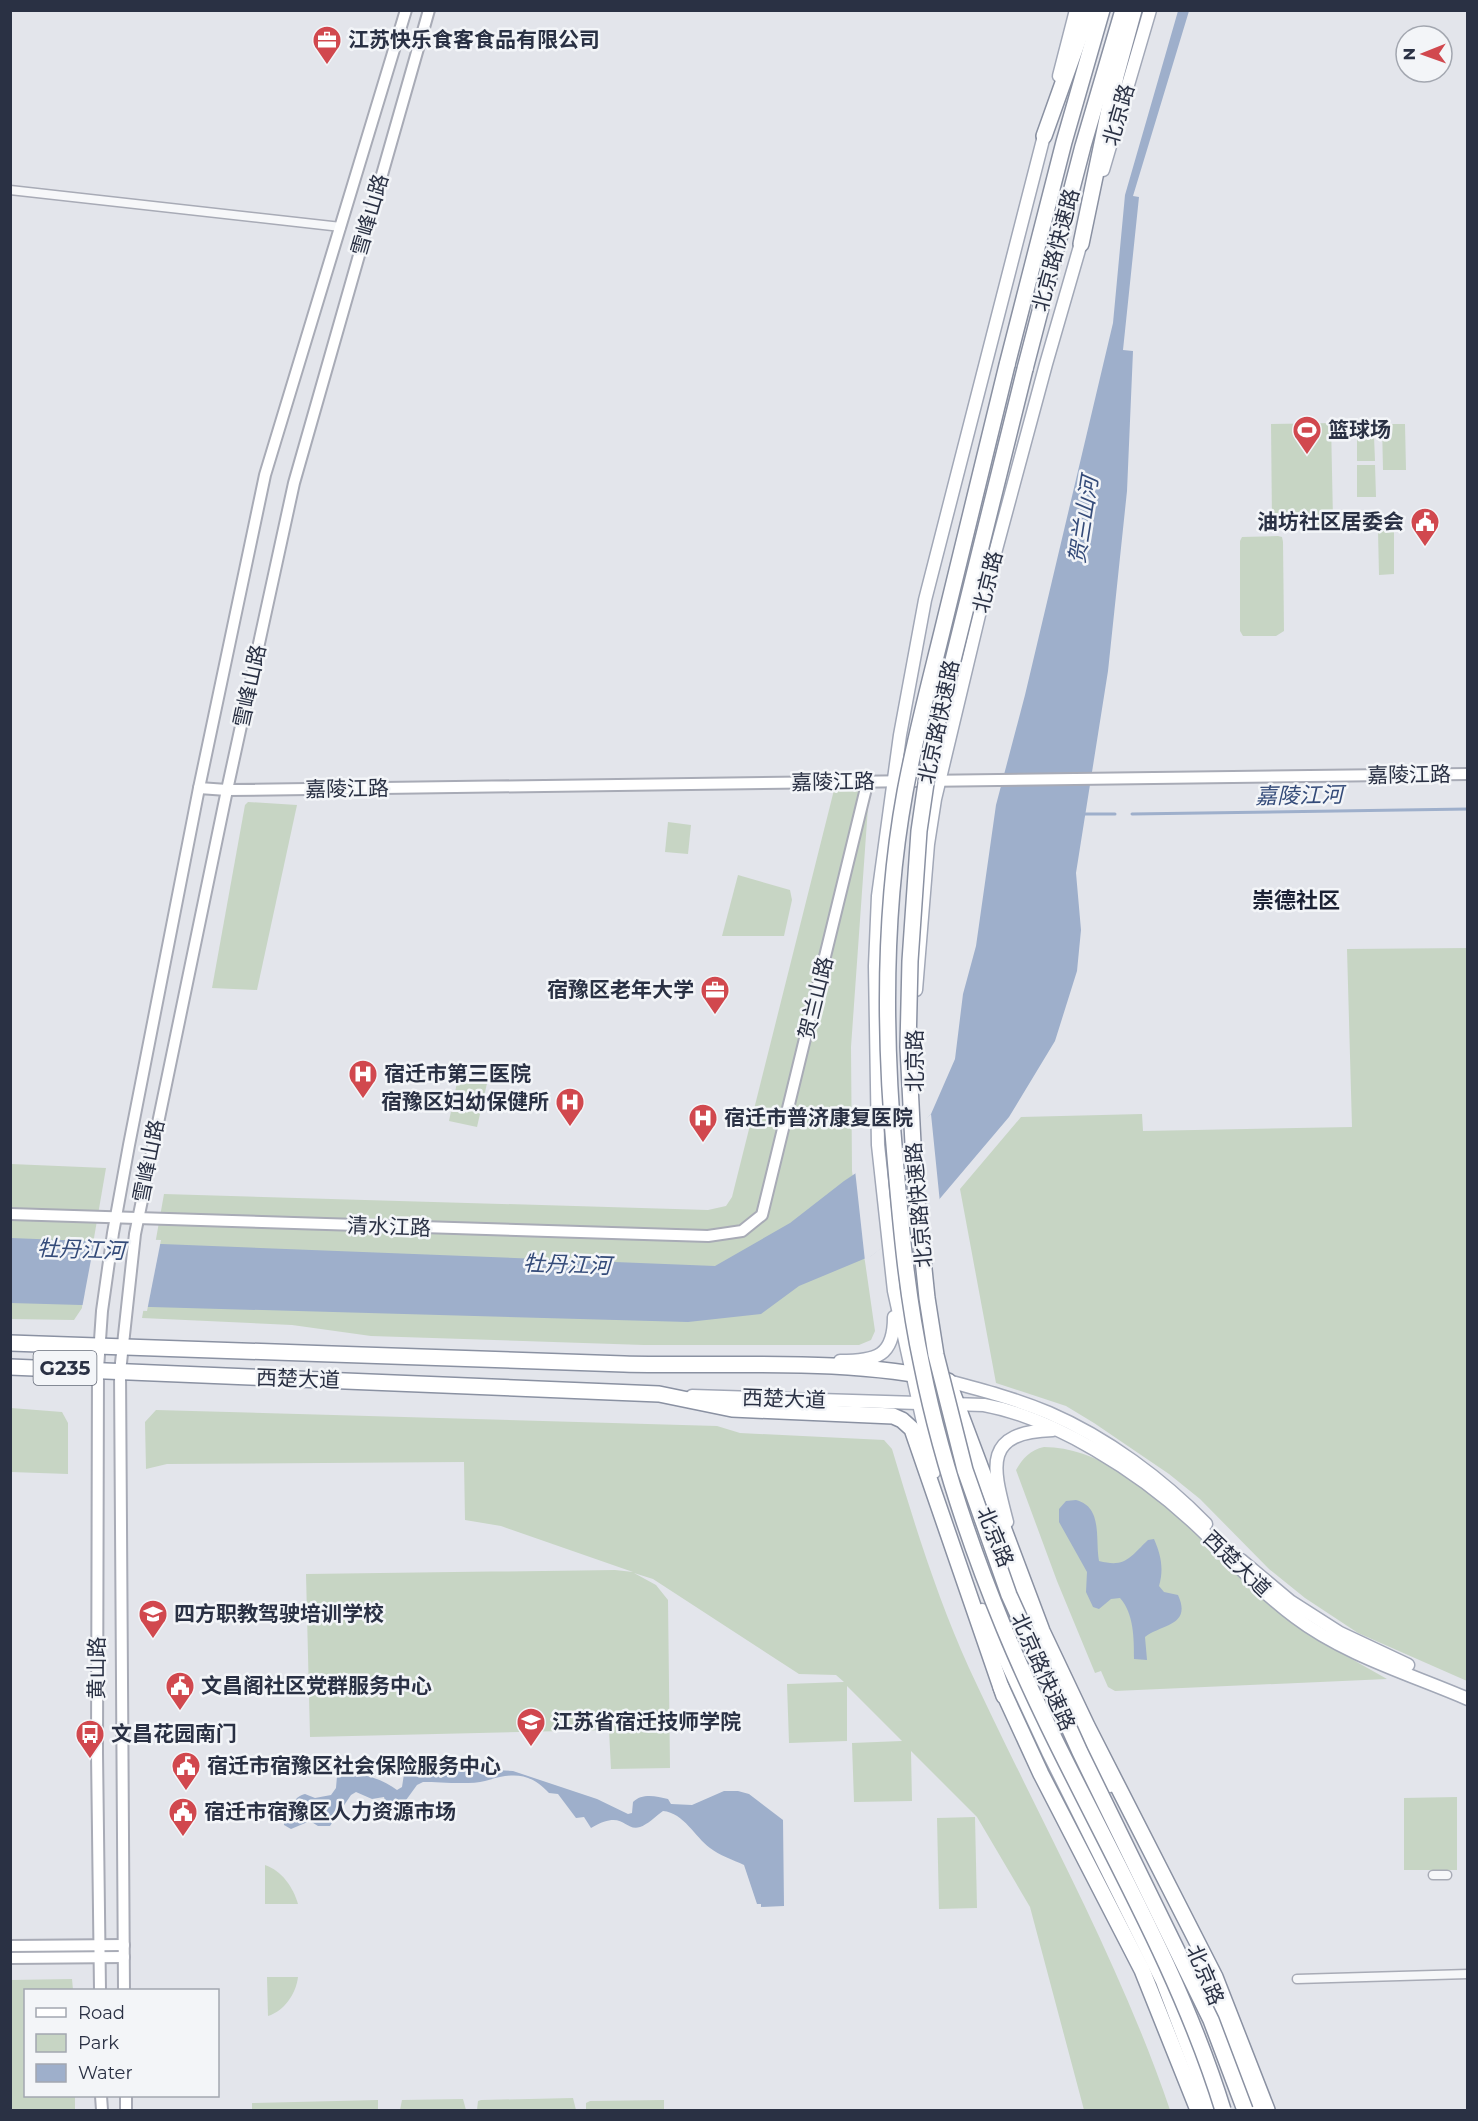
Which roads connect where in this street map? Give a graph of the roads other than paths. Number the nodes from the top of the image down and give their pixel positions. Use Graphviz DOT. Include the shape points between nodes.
graph roads {
  1 [pos="406,10"];
  2 [pos="429,10"];
  3 [pos="1076,10"];
  4 [pos="1089,10"];
  5 [pos="1102,10"];
  6 [pos="1123,10"];
  7 [pos="1134,10"];
  8 [pos="1150,10"];
  9 [pos="1044,136"];
  10 [pos="10,190"];
  11 [pos="341,227"];
  12 [pos="1081,244"];
  13 [pos="1467,774"];
  14 [pos="868,780"];
  15 [pos="894,781"];
  16 [pos="940,781"];
  17 [pos="199,788"];
  18 [pos="227,790"];
  19 [pos="10,1214"];
  20 [pos="116,1215"];
  21 [pos="762,1215"];
  22 [pos="138,1216"];
  23 [pos="894,1291"];
  24 [pos="10,1343"];
  25 [pos="99,1345"];
  26 [pos="121,1348"];
  27 [pos="658,1365"];
  28 [pos="10,1367"];
  29 [pos="98,1369"];
  30 [pos="120,1372"];
  31 [pos="910,1372"];
  32 [pos="948,1381"];
  33 [pos="659,1394"];
  34 [pos="917,1404"];
  35 [pos="955,1404"];
  36 [pos="1053,1430"];
  37 [pos="943,1505"];
  38 [pos="1022,1578"];
  39 [pos="982,1633"];
  40 [pos="1467,1690"];
  41 [pos="1467,1699"];
  42 [pos="1433,1875"];
  43 [pos="1447,1875"];
  44 [pos="99,1945"];
  45 [pos="124,1945"];
  46 [pos="10,1946"];
  47 [pos="100,1957"];
  48 [pos="124,1957"];
  49 [pos="10,1958"];
  50 [pos="1467,1974"];
  51 [pos="1297,1979"];
  52 [pos="100,1989"];
  53 [pos="124,1989"];
  54 [pos="1198,2110"];
  55 [pos="1211,2110"];
  56 [pos="1223,2110"];
  57 [pos="1245,2110"];
  58 [pos="1255,2110"];
  59 [pos="1267,2110"];
  1 -- 11 [label="main road, 雪峰山路"];
  2 -- 18 [label="main road, 雪峰山路" via="294,483"];
  3 -- 9 [label="main road, 北京路"];
  4 -- 9 [label="highway"];
  5 -- 56 [label="highway, 北京路快速路, bridge" via="1007,365 905,793 890,922 889,1096 905,1267 921,1366 950,1478 1004,1629 1184,2005"];
  6 -- 57 [label="highway, 北京路快速路, bridge" via="1024,369 931,749 919,831 910,961 908,1047 915,1182 936,1355 965,1470 1009,1595 1080,1752 1211,2020"];
  7 -- 12 [label="highway"];
  8 -- 12 [label="main road, 北京路"];
  9 -- 15 [label="main road, 北京路" via="925,600"];
  10 -- 11 [label="street"];
  11 -- 17 [label="main road, 雪峰山路" via="265,475"];
  12 -- 16 [label="main road, 北京路" via="984,594"];
  13 -- 16 [label="main road, 嘉陵江路"];
  14 -- 15 [label="main road, 嘉陵江路"];
  14 -- 18 [label="main road, 嘉陵江路"];
  14 -- 21 [label="main road, 贺兰山路"];
  15 -- 16 [label="main road, 嘉陵江路"];
  15 -- 23 [label="main road, 北京路" via="876,942 878,1145"];
  16 -- 32 [label="main road, 北京路, bridge" via="928,844 914,1047 915,1119 934,1313"];
  17 -- 18 [label="main road, 嘉陵江路"];
  17 -- 20 [label="main road, 雪峰山路"];
  18 -- 22 [label="main road, 雪峰山路"];
  19 -- 20 [label="main road, 清水江路"];
  20 -- 22 [label="main road, 清水江路"];
  20 -- 25 [label="main road, 雪峰山路"];
  21 -- 22 [label="main road, 清水江路" via="742,1231 708,1236"];
  22 -- 26 [label="main road, 雪峰山路"];
  23 -- 27 [label="main road" via="894,1338 888,1350 875,1357 854,1361"];
  23 -- 31 [label="main road, 北京路"];
  24 -- 25 [label="highway, G235"];
  25 -- 26 [label="highway, G235"];
  25 -- 29 [label="main road, 黄山路"];
  26 -- 27 [label="highway, 西楚大道"];
  26 -- 30 [label="main road, 雪峰山路"];
  27 -- 31 [label="highway, 西楚大道"];
  28 -- 29 [label="highway, 西楚大道 / G235"];
  29 -- 30 [label="highway, 西楚大道 / G235"];
  29 -- 44 [label="main road, 黄山路"];
  30 -- 33 [label="highway, 西楚大道"];
  30 -- 45 [label="main road, 黄山路"];
  31 -- 32 [label="highway, 西楚大道"];
  31 -- 34 [label="main road, 北京路"];
  32 -- 35 [label="highway"];
  32 -- 40 [label="main road, 西楚大道" via="1050,1414 1112,1449 1188,1505 1241,1560 1290,1601 1340,1633"];
  33 -- 34 [label="main road, 西楚大道"];
  33 -- 39 [label="highway" via="732,1409 882,1415 902,1420 912,1429"];
  34 -- 35 [label="main road, 西楚大道"];
  34 -- 37 [label="main road, 北京路"];
  35 -- 36 [label="main road, 西楚大道" via="1010,1410"];
  35 -- 38 [label="highway"];
  35 -- 58 [label="main road, 北京路" via="975,1485 1023,1606 1070,1713 1187,1934 1232,2039"];
  36 -- 38 [label="main road" via="1035,1430 1012,1437 997,1458 998,1482"];
  36 -- 41 [label="main road, 西楚大道" via="1107,1457 1165,1498 1272,1599 1318,1634"];
  37 -- 39 [label="highway"];
  37 -- 55 [label="main road, 北京路" via="988,1627 1162,1981"];
  38 -- 59 [label="highway" via="1042,1631 1087,1726 1215,1977"];
  39 -- 54 [label="highway" via="1004,1696 1041,1774 1142,1970"];
  42 -- 43 [label="street"];
  44 -- 45 [label="main road"];
  44 -- 46 [label="main road"];
  44 -- 47 [label="main road, 黄山路"];
  45 -- 48 [label="main road, 黄山路"];
  47 -- 48 [label="main road"];
  47 -- 49 [label="main road"];
  47 -- 52 [label="main road, 黄山路"];
  48 -- 53 [label="main road, 黄山路"];
  50 -- 51 [label="street"];
}
